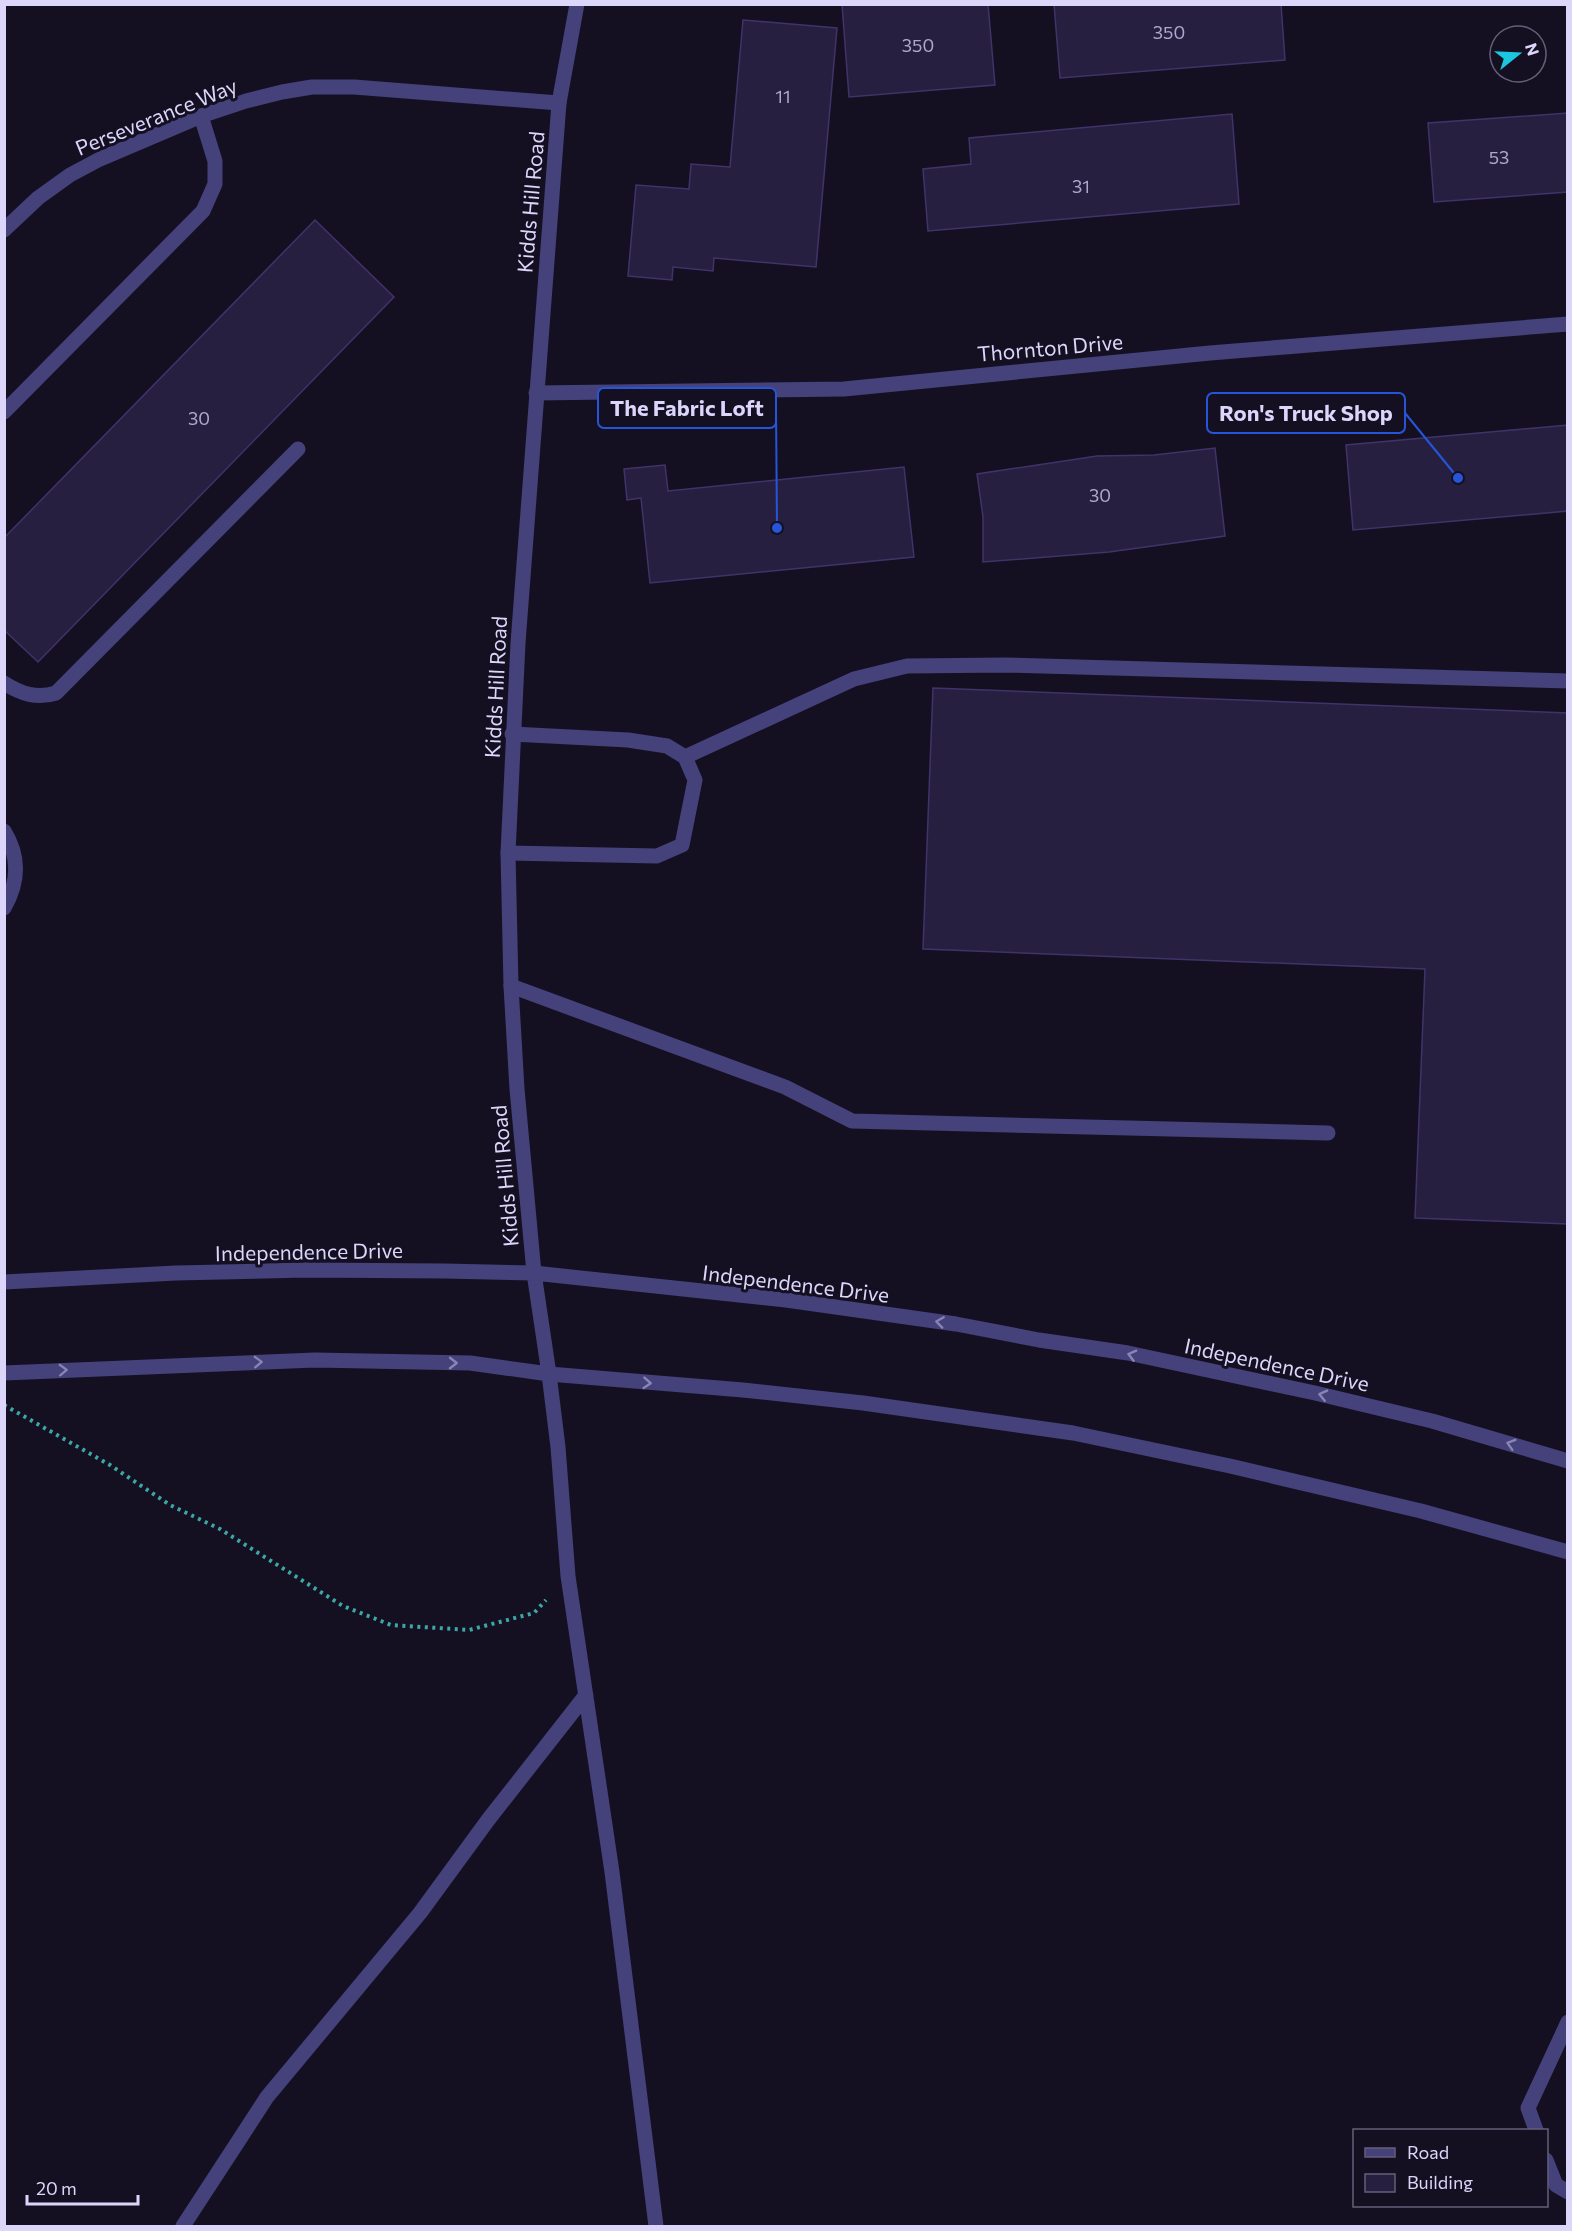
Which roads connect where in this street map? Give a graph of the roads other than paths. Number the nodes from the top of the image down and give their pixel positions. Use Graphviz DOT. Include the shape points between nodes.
graph roads {
  1 [pos="578,4"];
  2 [pos="559,103"];
  3 [pos="201,116"];
  4 [pos="4,230"];
  5 [pos="1568,324"];
  6 [pos="536,393"];
  7 [pos="4,412"];
  8 [pos="298,449"];
  9 [pos="1568,681"];
  10 [pos="4,683"];
  11 [pos="512,735"];
  12 [pos="685,757"];
  13 [pos="4,831"];
  14 [pos="508,853"];
  15 [pos="4,908"];
  16 [pos="511,986"];
  17 [pos="1328,1133"];
  18 [pos="534,1273"];
  19 [pos="4,1282"];
  20 [pos="4,1373"];
  21 [pos="549,1374"];
  22 [pos="1568,1461"];
  23 [pos="1568,1552"];
  24 [pos="586,1695"];
  25 [pos="1568,2022"];
  26 [pos="1536,2129"];
  27 [pos="1548,2165"];
  28 [pos="1568,2192"];
  29 [pos="183,2226"];
  30 [pos="656,2226"];
  1 -- 2 [label="street, Kidds Hill Road"];
  2 -- 3 [label="street, Perseverance Way" via="312,87 246,101"];
  2 -- 6 [label="street, Kidds Hill Road"];
  3 -- 4 [label="street, Perseverance Way" via="70,175"];
  3 -- 7 [label="street" via="215,161 215,184 203,211"];
  5 -- 6 [label="street, Thornton Drive" via="1210,353 844,389"];
  6 -- 11 [label="street, Kidds Hill Road"];
  8 -- 10 [label="street" via="56,693 43,697 22,693"];
  9 -- 12 [label="street" via="1007,665 907,666 854,680"];
  11 -- 12 [label="street" via="628,740 667,746"];
  11 -- 14 [label="street, Kidds Hill Road"];
  12 -- 14 [label="street" via="695,780 682,845 657,856"];
  13 -- 15 [label="street" via="13,845 16,862 16,880"];
  14 -- 16 [label="street, Kidds Hill Road"];
  16 -- 17 [label="street" via="785,1087 852,1121"];
  16 -- 18 [label="street, Kidds Hill Road"];
  18 -- 19 [label="street, Independence Drive" via="305,1270"];
  18 -- 21 [label="street, Kidds Hill Road"];
  22 -- 18 [label="street, Independence Drive, one-way" via="1432,1421 1128,1353 786,1300"];
  20 -- 21 [label="street, one-way" via="315,1360 470,1363"];
  21 -- 23 [label="street, one-way" via="863,1403 1073,1433 1330,1488"];
  21 -- 24 [label="street, Kidds Hill Road" via="568,1575"];
  24 -- 29 [label="street" via="420,1913 267,2097"];
  24 -- 30 [label="street, Kidds Hill Road"];
  25 -- 26 [label="street" via="1527,2108"];
  27 -- 28 [label="street" via="1556,2186"];
}
